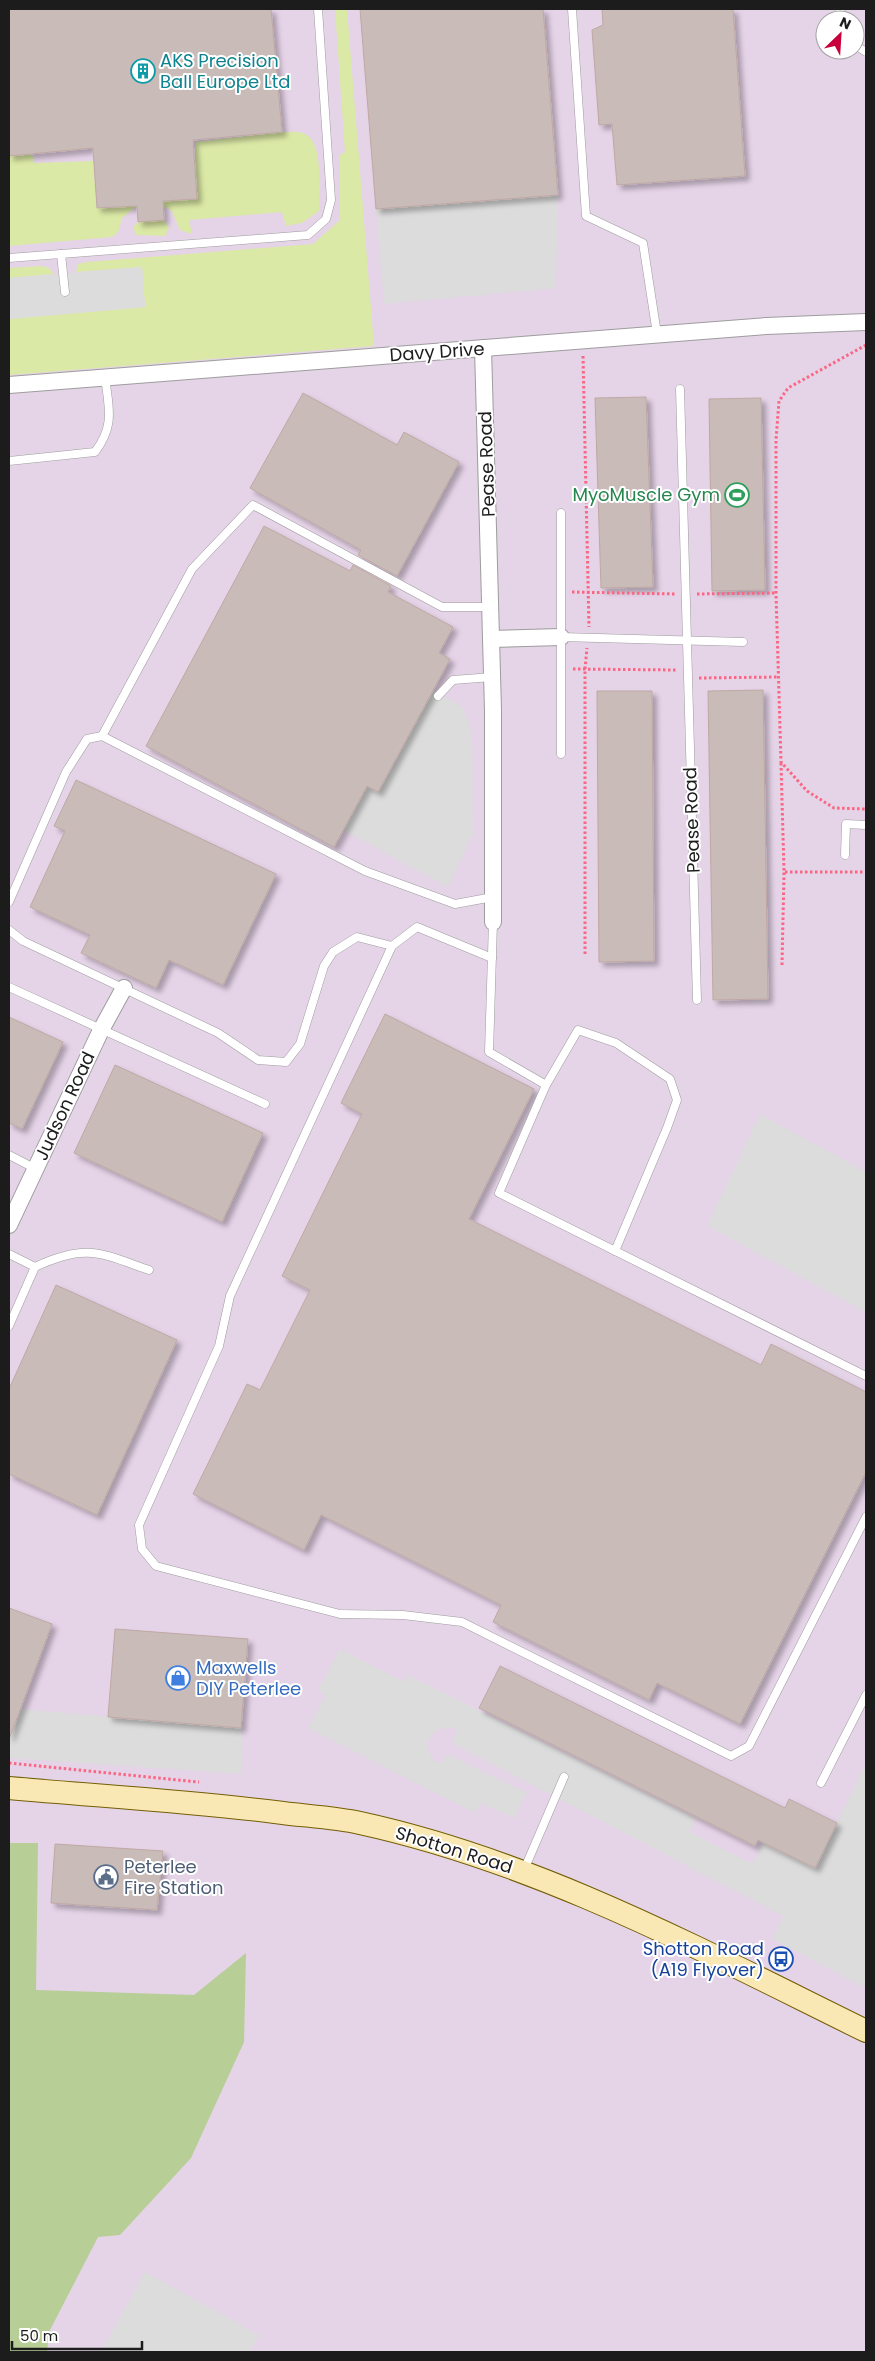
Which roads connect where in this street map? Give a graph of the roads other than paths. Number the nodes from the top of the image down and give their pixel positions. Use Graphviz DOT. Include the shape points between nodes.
graph roads {
  1 [pos="318,9"];
  2 [pos="572,9"];
  3 [pos="61,254"];
  4 [pos="9,258"];
  5 [pos="65,292"];
  6 [pos="866,322"];
  7 [pos="657,334"];
  8 [pos="483,348"];
  9 [pos="105,377"];
  10 [pos="9,385"];
  11 [pos="680,389"];
  12 [pos="9,461"];
  13 [pos="561,512"];
  14 [pos="490,607"];
  15 [pos="561,637"];
  16 [pos="491,639"];
  17 [pos="687,641"];
  18 [pos="743,642"];
  19 [pos="492,677"];
  20 [pos="438,696"];
  21 [pos="102,736"];
  22 [pos="561,754"];
  23 [pos="866,825"];
  24 [pos="845,855"];
  25 [pos="493,897"];
  26 [pos="9,902"];
  27 [pos="493,922"];
  28 [pos="9,930"];
  29 [pos="392,946"];
  30 [pos="492,958"];
  31 [pos="9,986"];
  32 [pos="124,988"];
  33 [pos="697,1000"];
  34 [pos="101,1030"];
  35 [pos="546,1085"];
  36 [pos="265,1104"];
  37 [pos="9,1155"];
  38 [pos="36,1169"];
  39 [pos="9,1225"];
  40 [pos="615,1251"];
  41 [pos="9,1254"];
  42 [pos="35,1267"];
  43 [pos="149,1270"];
  44 [pos="9,1326"];
  45 [pos="866,1376"];
  46 [pos="866,1518"];
  47 [pos="866,1695"];
  48 [pos="564,1777"];
  49 [pos="821,1783"];
  50 [pos="9,1788"];
  51 [pos="524,1872"];
  52 [pos="866,2030"];
  1 -- 3 [label="lane" via="331,200 326,219 308,235"];
  2 -- 7 [label="lane" via="586,216 643,243"];
  3 -- 4 [label="lane"];
  3 -- 5 [label="lane"];
  6 -- 7 [label="street, Davy Drive"];
  7 -- 8 [label="street, Davy Drive"];
  8 -- 9 [label="street, Davy Drive"];
  8 -- 14 [label="street, Pease Road"];
  9 -- 10 [label="street, Davy Drive"];
  9 -- 12 [label="lane" via="110,417 106,437 95,452"];
  11 -- 17 [label="lane, Pease Road"];
  13 -- 15 [label="lane"];
  14 -- 16 [label="street, Pease Road"];
  14 -- 21 [label="lane" via="442,607 253,505 192,569"];
  15 -- 16 [label="street"];
  15 -- 17 [label="lane"];
  15 -- 22 [label="lane"];
  16 -- 19 [label="street, Pease Road"];
  17 -- 18 [label="lane"];
  17 -- 33 [label="lane, Pease Road"];
  19 -- 20 [label="lane" via="453,680"];
  19 -- 25 [label="street, Pease Road"];
  21 -- 25 [label="lane" via="365,871 455,904"];
  21 -- 26 [label="lane" via="87,739 66,772"];
  23 -- 24 [label="lane" via="846,824"];
  25 -- 27 [label="street, Pease Road"];
  27 -- 30 [label="lane"];
  28 -- 32 [label="lane" via="22,941"];
  29 -- 30 [label="lane" via="417,927"];
  29 -- 32 [label="lane" via="356,938 334,952 324,966 300,1044 286,1062 258,1060 218,1033"];
  29 -- 46 [label="lane" via="230,1296 218,1346 139,1525 142,1549 156,1566 340,1614 403,1615 462,1622 731,1756 749,1746"];
  30 -- 35 [label="lane" via="489,1052"];
  31 -- 34 [label="lane"];
  32 -- 34 [label="street, Judson Road"];
  34 -- 36 [label="lane"];
  34 -- 38 [label="street, Judson Road"];
  35 -- 40 [label="lane" via="498,1194"];
  35 -- 40 [label="lane" via="578,1030 616,1043 670,1079 676,1100"];
  37 -- 38 [label="lane"];
  38 -- 39 [label="street, Judson Road"];
  40 -- 45 [label="lane"];
  41 -- 42 [label="lane"];
  42 -- 43 [label="lane" via="68,1253 85,1251 104,1254"];
  42 -- 44 [label="lane"];
  47 -- 49 [label="lane"];
  48 -- 51 [label="lane"];
  50 -- 51 [label="street, Shotton Road" via="229,1807 359,1823 449,1847"];
  51 -- 52 [label="street, Shotton Road" via="649,1926"];
}
